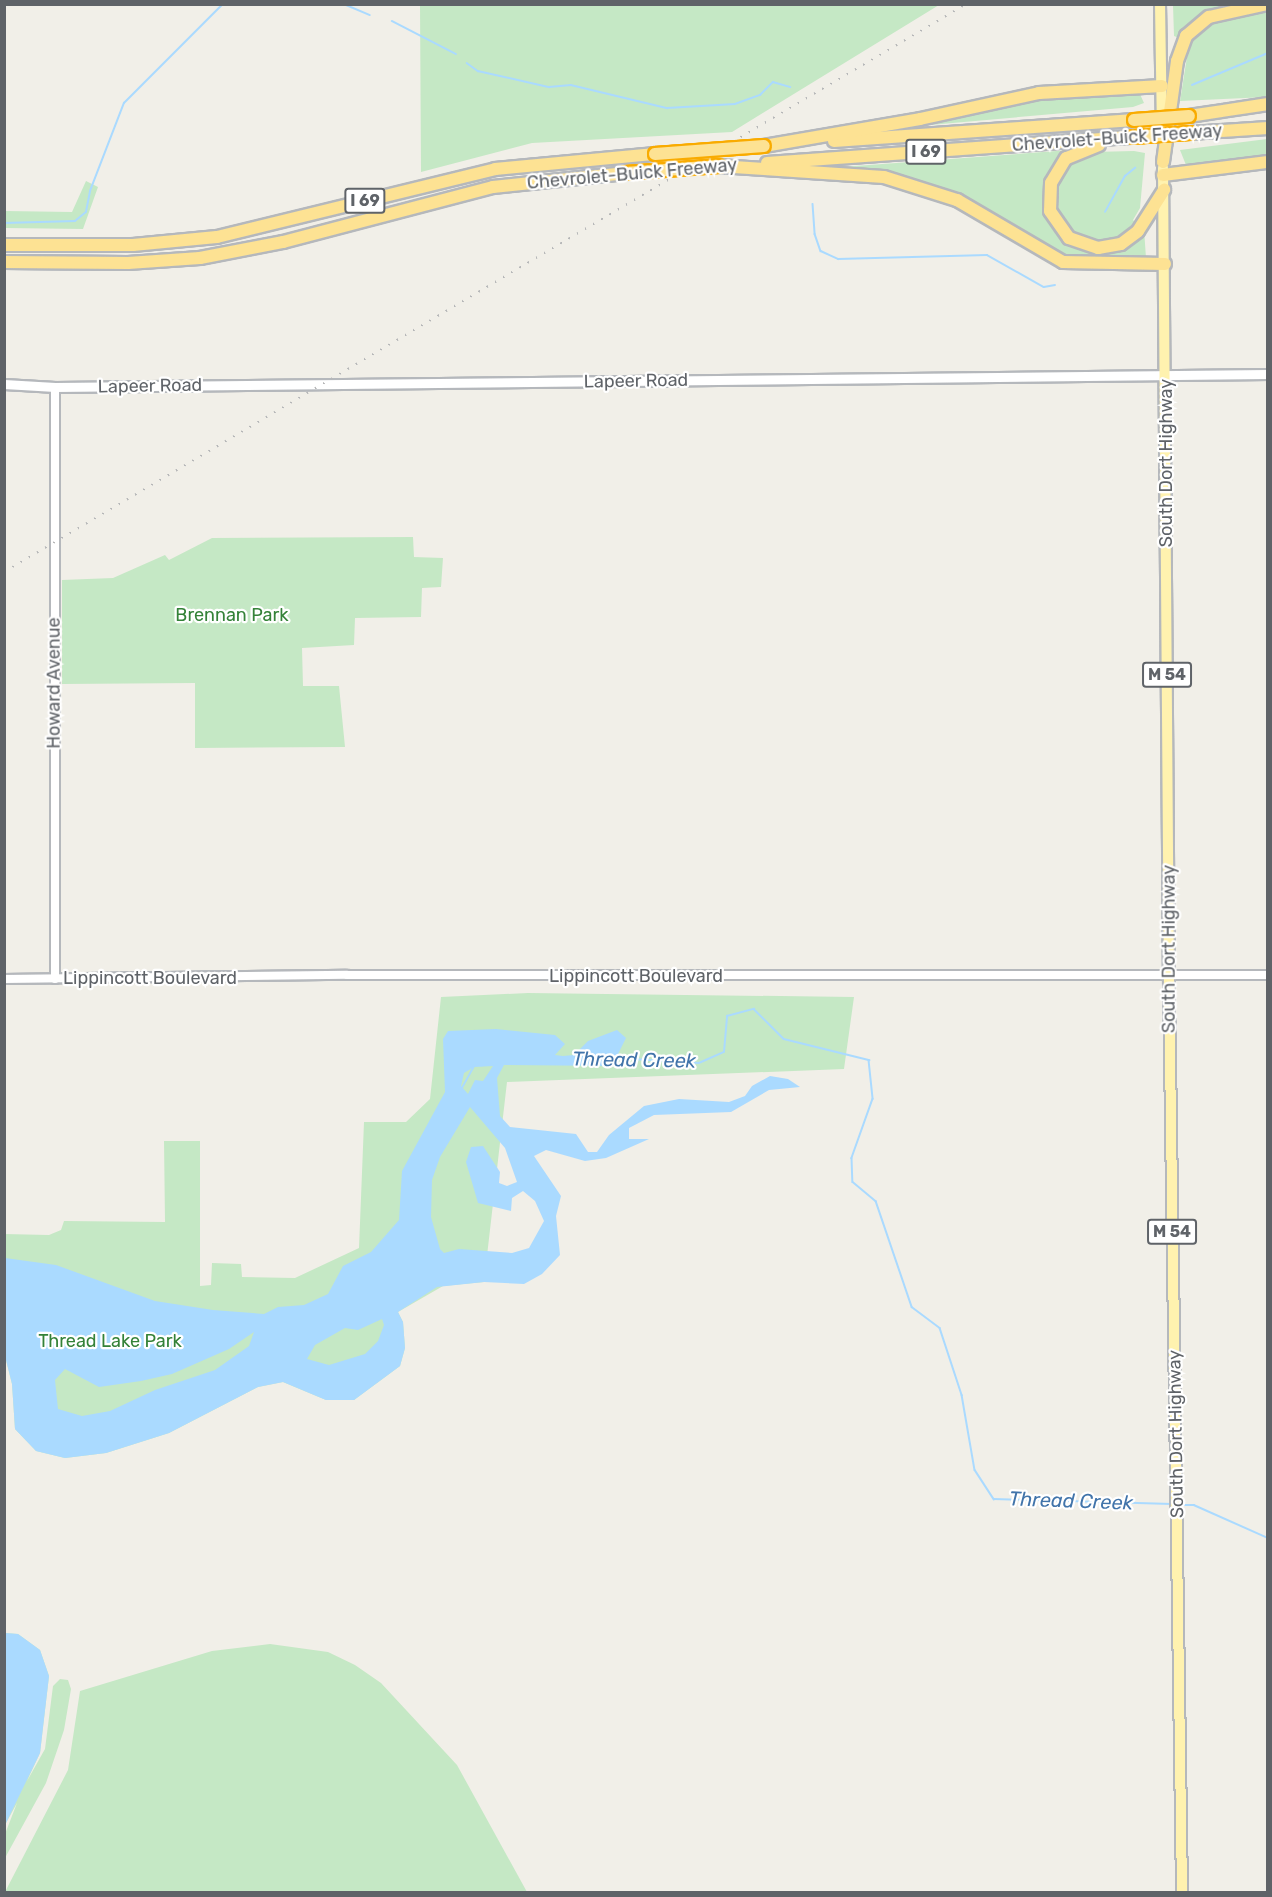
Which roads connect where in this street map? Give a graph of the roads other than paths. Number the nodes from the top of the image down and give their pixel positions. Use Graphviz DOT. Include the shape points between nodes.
graph roads {
  1 [pos="1160,4"];
  2 [pos="1267,4"];
  3 [pos="1162,86"];
  4 [pos="1268,104"];
  5 [pos="1268,110"];
  6 [pos="1189,116"];
  7 [pos="1268,128"];
  8 [pos="1134,137"];
  9 [pos="764,146"];
  10 [pos="1163,162"];
  11 [pos="1268,162"];
  12 [pos="719,166"];
  13 [pos="1163,175"];
  14 [pos="1164,190"];
  15 [pos="4,243"];
  16 [pos="4,262"];
  17 [pos="111,263"];
  18 [pos="1165,264"];
  19 [pos="4,268"];
  20 [pos="1268,374"];
  21 [pos="1165,375"];
  22 [pos="4,384"];
  23 [pos="55,387"];
  24 [pos="1169,975"];
  25 [pos="1268,975"];
  26 [pos="4,979"];
  27 [pos="55,979"];
  28 [pos="1182,1893"];
  1 -- 3 [label="main road, South Dort Highway / M 54"];
  2 -- 10 [label="highway" via="1209,17 1186,36 1177,61"];
  3 -- 9 [label="highway" via="1039,93 920,119"];
  3 -- 10 [label="main road, South Dort Highway / M 54"];
  4 -- 6 [label="highway"];
  5 -- 6 [label="highway, Chevrolet-Buick Freeway / I 69"];
  6 -- 9 [label="highway, Chevrolet-Buick Freeway / I 69, bridge"];
  7 -- 8 [label="highway, Chevrolet-Buick Freeway / I 69, bridge"];
  8 -- 12 [label="highway, Chevrolet-Buick Freeway / I 69"];
  8 -- 14 [label="highway" via="1085,148 1061,164 1049,189 1055,222 1069,238 1082,244 1113,246 1138,231"];
  9 -- 15 [label="highway, Chevrolet-Buick Freeway / I 69, bridge" via="495,169 217,237 156,244"];
  10 -- 13 [label="main road, South Dort Highway / M 54"];
  11 -- 13 [label="highway"];
  12 -- 17 [label="highway, Chevrolet-Buick Freeway / I 69, bridge" via="493,187 232,253"];
  12 -- 18 [label="highway" via="848,172 897,180 957,200 1063,262"];
  13 -- 14 [label="main road, South Dort Highway / M 54"];
  14 -- 18 [label="main road, South Dort Highway / M 54"];
  16 -- 17 [label="highway, Chevrolet-Buick Freeway / I 69"];
  17 -- 19 [label="highway"];
  18 -- 21 [label="main road, South Dort Highway / M 54"];
  20 -- 21 [label="main road, Lapeer Road"];
  21 -- 23 [label="main road, Lapeer Road"];
  21 -- 24 [label="main road, South Dort Highway / M 54"];
  22 -- 23 [label="main road, Lapeer Road"];
  23 -- 27 [label="street, Howard Avenue"];
  24 -- 25 [label="street, Lippincott Boulevard"];
  24 -- 27 [label="street, Lippincott Boulevard"];
  24 -- 28 [label="main road, South Dort Highway / M 54"];
  26 -- 27 [label="street, Lippincott Boulevard"];
}
